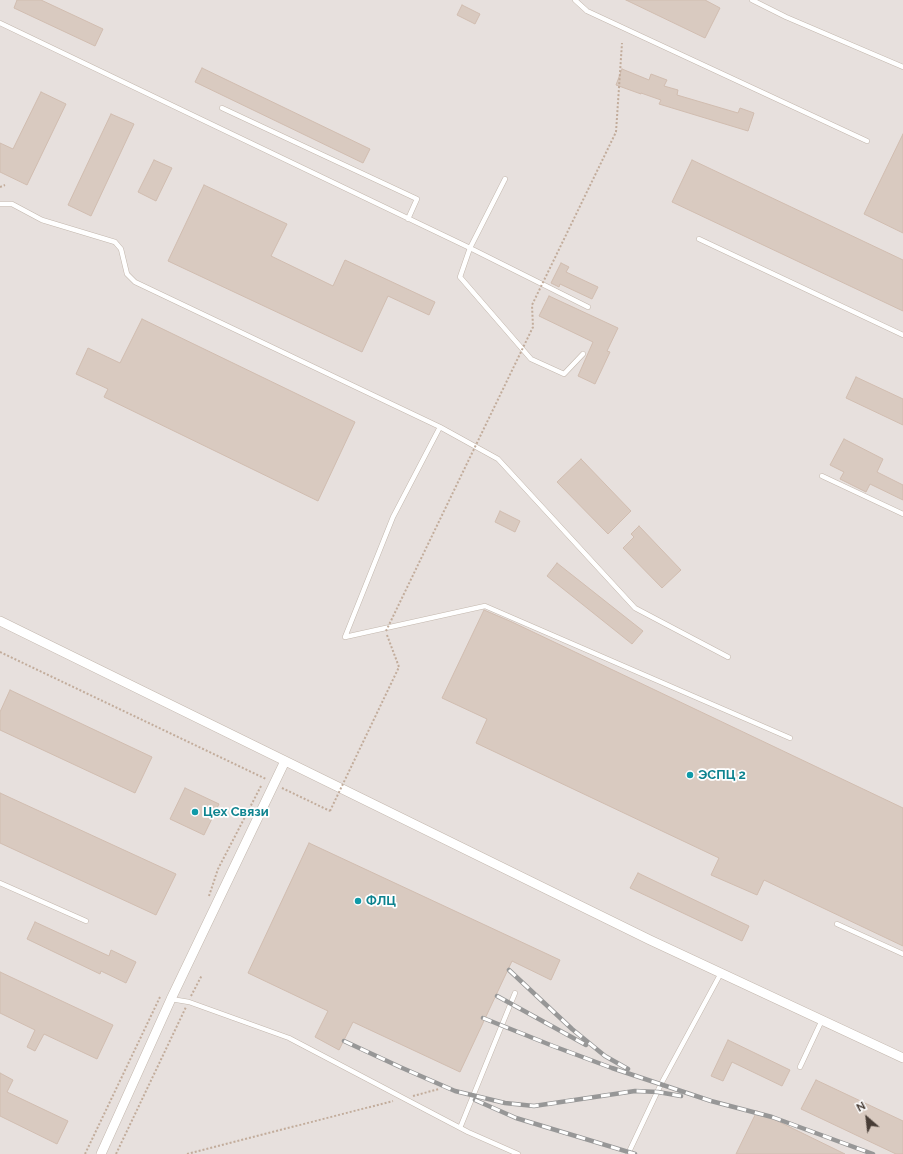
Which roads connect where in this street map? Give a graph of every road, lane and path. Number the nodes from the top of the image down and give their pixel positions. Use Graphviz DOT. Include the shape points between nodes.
graph roads {
  1 [pos="574,0"];
  2 [pos="752,0"];
  3 [pos="0,23"];
  4 [pos="622,44"];
  5 [pos="903,67"];
  6 [pos="222,108"];
  7 [pos="867,141"];
  8 [pos="504,178"];
  9 [pos="5,185"];
  10 [pos="0,187"];
  11 [pos="0,204"];
  12 [pos="408,219"];
  13 [pos="699,239"];
  14 [pos="470,248"];
  15 [pos="588,307"];
  16 [pos="903,334"];
  17 [pos="584,354"];
  18 [pos="440,427"];
  19 [pos="822,476"];
  20 [pos="903,514"];
  21 [pos="0,621"];
  22 [pos="0,652"];
  23 [pos="728,657"];
  24 [pos="790,738"];
  25 [pos="285,761"];
  26 [pos="266,778"];
  27 [pos="274,784"];
  28 [pos="0,883"];
  29 [pos="208,897"];
  30 [pos="86,921"];
  31 [pos="837,924"];
  32 [pos="903,954"];
  33 [pos="721,973"];
  34 [pos="202,975"];
  35 [pos="515,993"];
  36 [pos="160,997"];
  37 [pos="171,1000"];
  38 [pos="188,1002"];
  39 [pos="822,1020"];
  40 [pos="903,1058"];
  41 [pos="800,1066"];
  42 [pos="439,1089"];
  43 [pos="404,1098"];
  44 [pos="460,1128"];
  45 [pos="85,1154"];
  46 [pos="101,1154"];
  47 [pos="116,1154"];
  48 [pos="187,1154"];
  49 [pos="518,1154"];
  50 [pos="628,1154"];
  1 -- 7 [label="lane" via="587,11"];
  2 -- 5 [label="lane"];
  3 -- 12 [label="lane"];
  4 -- 27 [label="path, bridge" via="616,132 532,305 533,328 386,631 400,667 330,811"];
  6 -- 12 [label="lane" via="417,199"];
  8 -- 14 [label="lane"];
  9 -- 10 [label="path"];
  11 -- 18 [label="lane" via="12,204 42,220 115,242 121,249 127,274 134,282"];
  12 -- 14 [label="lane"];
  13 -- 16 [label="lane"];
  14 -- 15 [label="lane"];
  14 -- 17 [label="lane" via="460,277 531,359 564,374"];
  18 -- 23 [label="lane" via="498,459 635,608"];
  18 -- 24 [label="lane" via="393,517 345,637 485,606"];
  19 -- 20 [label="lane"];
  21 -- 25 [label="street"];
  22 -- 26 [label="path"];
  25 -- 27 [label="street"];
  25 -- 33 [label="street"];
  26 -- 27 [label="path"];
  26 -- 29 [label="path" via="218,869"];
  27 -- 37 [label="street"];
  28 -- 30 [label="lane"];
  31 -- 32 [label="lane"];
  33 -- 39 [label="street"];
  33 -- 50 [label="lane" via="661,1084"];
  34 -- 38 [label="path"];
  35 -- 44 [label="lane"];
  36 -- 45 [label="path"];
  37 -- 38 [label="lane"];
  37 -- 46 [label="street"];
  38 -- 43 [label="lane" via="289,1038"];
  38 -- 47 [label="path"];
  39 -- 40 [label="street"];
  39 -- 41 [label="lane"];
  42 -- 43 [label="path"];
  43 -- 44 [label="lane"];
  43 -- 48 [label="path"];
  44 -- 49 [label="lane"];
}
